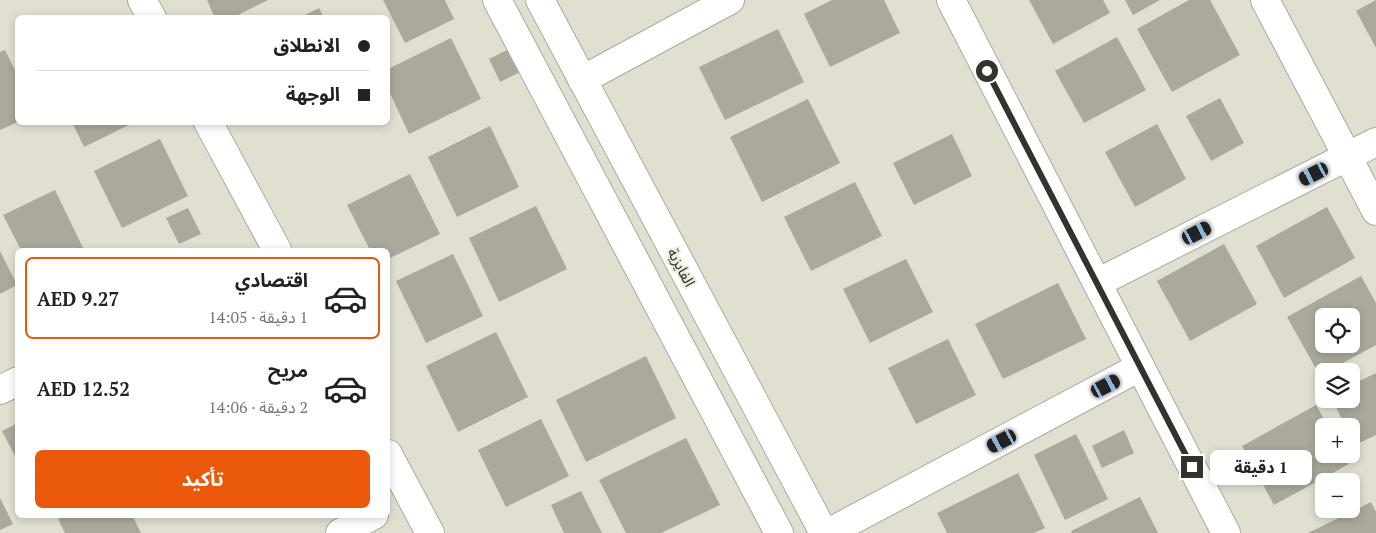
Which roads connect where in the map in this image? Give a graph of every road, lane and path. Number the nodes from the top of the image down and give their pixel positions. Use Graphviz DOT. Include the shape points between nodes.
graph roads {
  1 [pos="142,0"];
  2 [pos="497,0"];
  3 [pos="540,0"];
  4 [pos="730,0"];
  5 [pos="951,0"];
  6 [pos="1265,0"];
  7 [pos="150,15"];
  8 [pos="582,80"];
  9 [pos="210,125"];
  10 [pos="1376,142"];
  11 [pos="1348,158"];
  12 [pos="1376,211"];
  13 [pos="272,248"];
  14 [pos="1097,283"];
  15 [pos="1140,367"];
  16 [pos="15,382"];
  17 [pos="0,390"];
  18 [pos="390,463"];
  19 [pos="399,502"];
  20 [pos="368,518"];
  21 [pos="340,533"];
  22 [pos="430,533"];
  23 [pos="779,533"];
  24 [pos="824,533"];
  25 [pos="828,533"];
  26 [pos="1226,533"];
  1 -- 7 [label="street"];
  2 -- 23 [label="street"];
  3 -- 8 [label="street, الفايزية"];
  4 -- 8 [label="street"];
  5 -- 14 [label="street"];
  6 -- 11 [label="street"];
  8 -- 24 [label="street, الفايزية"];
  9 -- 13 [label="street"];
  10 -- 11 [label="street"];
  11 -- 12 [label="street"];
  11 -- 14 [label="street"];
  14 -- 15 [label="street"];
  15 -- 25 [label="street"];
  15 -- 26 [label="street"];
  16 -- 17 [label="street"];
  18 -- 19 [label="street"];
  19 -- 22 [label="street"];
  20 -- 21 [label="street"];
}
